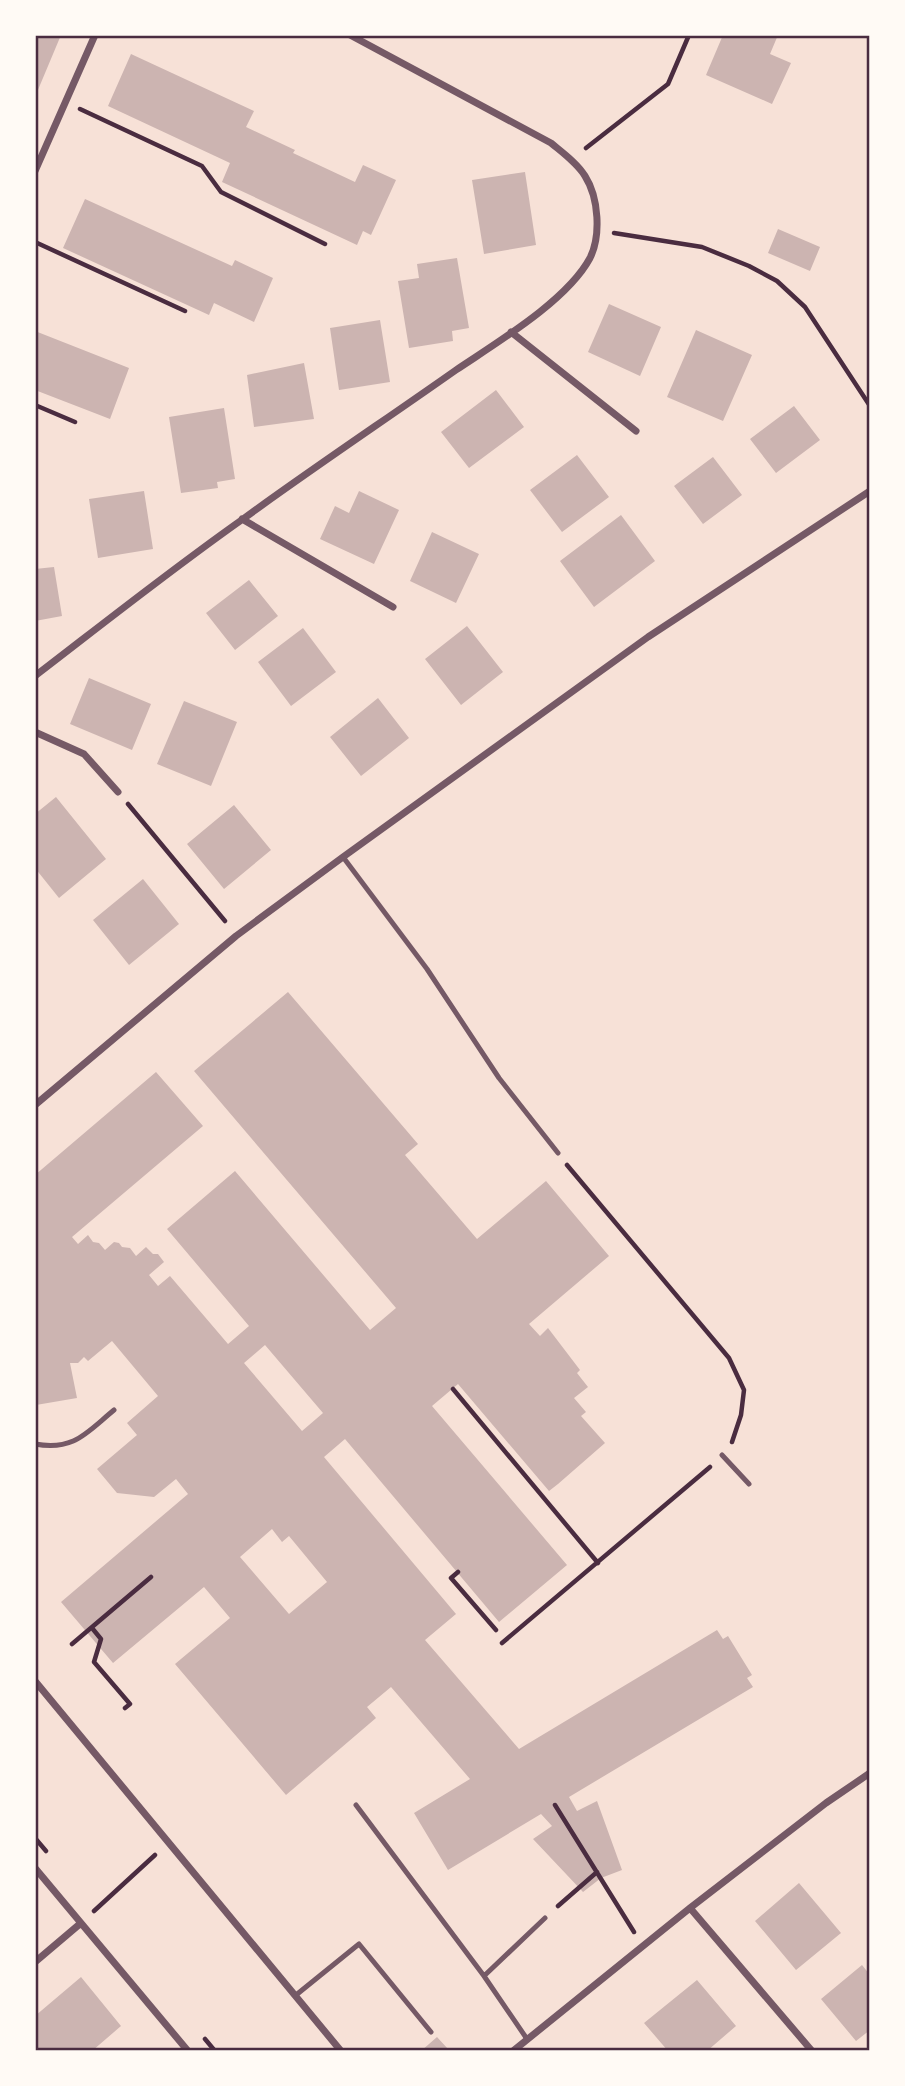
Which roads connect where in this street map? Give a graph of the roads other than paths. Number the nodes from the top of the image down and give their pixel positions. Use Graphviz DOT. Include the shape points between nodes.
graph roads {
  1 [pos="95,35"];
  2 [pos="350,35"];
  3 [pos="35,171"];
  4 [pos="511,332"];
  5 [pos="636,430"];
  6 [pos="870,491"];
  7 [pos="242,519"];
  8 [pos="393,607"];
  9 [pos="35,676"];
  10 [pos="35,732"];
  11 [pos="118,792"];
  12 [pos="343,857"];
  13 [pos="35,1105"];
  14 [pos="558,1153"];
  15 [pos="114,1410"];
  16 [pos="35,1444"];
  17 [pos="722,1455"];
  18 [pos="749,1484"];
  19 [pos="35,1681"];
  20 [pos="870,1773"];
  21 [pos="356,1805"];
  22 [pos="35,1868"];
  23 [pos="690,1908"];
  24 [pos="545,1918"];
  25 [pos="81,1923"];
  26 [pos="35,1962"];
  27 [pos="484,1976"];
  28 [pos="296,1996"];
  29 [pos="431,2032"];
  30 [pos="527,2039"];
  31 [pos="188,2051"];
  32 [pos="341,2051"];
  33 [pos="513,2051"];
  34 [pos="812,2051"];
  1 -- 3 [label="street"];
  2 -- 4 [label="street" via="551,143 586,178 597,230 591,256 578,277"];
  4 -- 5 [label="street"];
  4 -- 7 [label="street"];
  6 -- 12 [label="street" via="648,637"];
  7 -- 8 [label="street"];
  7 -- 9 [label="street"];
  10 -- 11 [label="street" via="84,754"];
  12 -- 13 [label="street" via="236,936"];
  12 -- 14 [label="lane" via="499,1078"];
  15 -- 16 [label="lane" via="78,1440 55,1447"];
  17 -- 18 [label="lane"];
  19 -- 28 [label="street"];
  20 -- 23 [label="street"];
  21 -- 27 [label="lane"];
  22 -- 25 [label="street"];
  23 -- 30 [label="street"];
  23 -- 34 [label="street"];
  24 -- 27 [label="lane"];
  25 -- 26 [label="street"];
  25 -- 31 [label="street"];
  27 -- 30 [label="lane"];
  28 -- 29 [label="lane" via="359,1944"];
  28 -- 32 [label="street"];
  30 -- 33 [label="street"];
}
